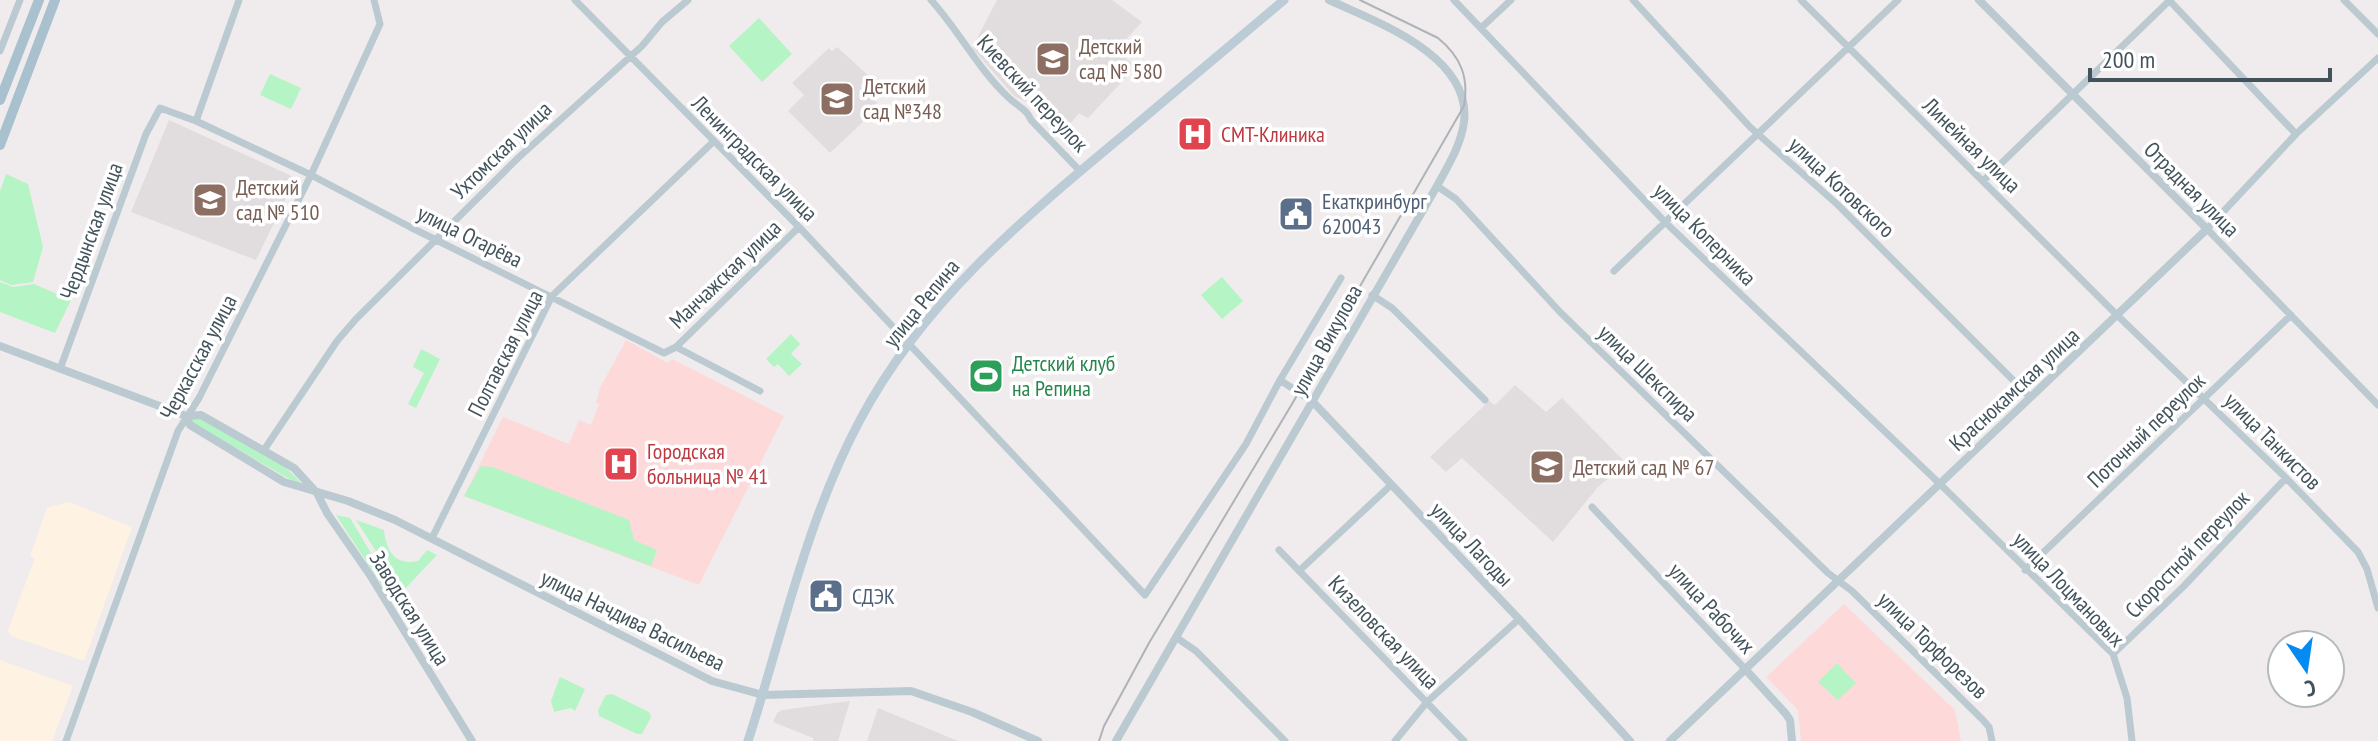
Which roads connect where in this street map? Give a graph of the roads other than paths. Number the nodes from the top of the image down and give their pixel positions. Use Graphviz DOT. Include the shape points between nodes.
graph roads {
  1 [pos="20,0"];
  2 [pos="39,0"];
  3 [pos="55,0"];
  4 [pos="239,0"];
  5 [pos="374,0"];
  6 [pos="575,0"];
  7 [pos="688,0"];
  8 [pos="931,0"];
  9 [pos="1284,0"];
  10 [pos="1329,0"];
  11 [pos="1454,0"];
  12 [pos="1511,0"];
  13 [pos="1633,0"];
  14 [pos="1801,0"];
  15 [pos="1898,0"];
  16 [pos="1979,0"];
  17 [pos="2169,0"];
  18 [pos="2344,0"];
  19 [pos="1481,28"];
  20 [pos="2378,34"];
  21 [pos="1848,49"];
  22 [pos="0,51"];
  23 [pos="630,56"];
  24 [pos="2378,58"];
  25 [pos="2074,95"];
  26 [pos="0,100"];
  27 [pos="160,108"];
  28 [pos="196,121"];
  29 [pos="2296,134"];
  30 [pos="1759,135"];
  31 [pos="713,142"];
  32 [pos="0,145"];
  33 [pos="1080,171"];
  34 [pos="311,175"];
  35 [pos="1983,181"];
  36 [pos="1437,186"];
  37 [pos="1665,222"];
  38 [pos="799,227"];
  39 [pos="2207,229"];
  40 [pos="435,239"];
  41 [pos="1614,271"];
  42 [pos="1341,278"];
  43 [pos="1372,295"];
  44 [pos="552,296"];
  45 [pos="2291,315"];
  46 [pos="2118,316"];
  47 [pos="907,343"];
  48 [pos="0,346"];
  49 [pos="676,347"];
  50 [pos="60,369"];
  51 [pos="1280,380"];
  52 [pos="760,391"];
  53 [pos="2030,397"];
  54 [pos="2205,398"];
  55 [pos="1485,400"];
  56 [pos="1313,402"];
  57 [pos="2378,405"];
  58 [pos="186,416"];
  59 [pos="264,450"];
  60 [pos="2286,478"];
  61 [pos="1940,484"];
  62 [pos="1391,485"];
  63 [pos="317,493"];
  64 [pos="1592,507"];
  65 [pos="432,538"];
  66 [pos="1279,550"];
  67 [pos="2025,570"];
  68 [pos="1299,571"];
  69 [pos="1839,582"];
  70 [pos="2378,608"];
  71 [pos="1519,619"];
  72 [pos="1177,638"];
  73 [pos="2113,654"];
  74 [pos="1746,670"];
  75 [pos="763,695"];
  76 [pos="1427,702"];
  77 [pos="66,741"];
  78 [pos="472,741"];
  79 [pos="748,741"];
  80 [pos="1038,741"];
  81 [pos="1116,741"];
  82 [pos="1285,741"];
  83 [pos="1395,741"];
  84 [pos="1464,741"];
  85 [pos="1630,741"];
  86 [pos="1670,741"];
  87 [pos="1792,741"];
  88 [pos="1992,741"];
  89 [pos="2132,741"];
  1 -- 22 [label="street"];
  2 -- 26 [label="main road"];
  3 -- 32 [label="main road"];
  4 -- 28 [label="street"];
  5 -- 34 [label="street, Черкасская улица" via="380,24"];
  6 -- 23 [label="street, Ленинградская улица"];
  7 -- 23 [label="street, Ухтомская улица"];
  8 -- 33 [label="street, Киевский переулок" via="972,57"];
  9 -- 33 [label="main road, улица Репина"];
  10 -- 36 [label="street, улица Викулова" via="1411,40 1444,66 1456,84 1464,122"];
  11 -- 19 [label="street, улица Коперника"];
  12 -- 19 [label="street"];
  13 -- 30 [label="street, улица Котовского"];
  14 -- 21 [label="street, Линейная улица"];
  15 -- 21 [label="street"];
  16 -- 25 [label="street, Отрадная улица"];
  17 -- 25 [label="street"];
  17 -- 29 [label="street"];
  18 -- 20 [label="street"];
  19 -- 37 [label="street, улица Коперника"];
  21 -- 30 [label="street"];
  21 -- 35 [label="street, Линейная улица"];
  23 -- 31 [label="street, Ленинградская улица"];
  23 -- 40 [label="street, Ухтомская улица"];
  24 -- 29 [label="street, Краснокамская улица"];
  25 -- 35 [label="street"];
  25 -- 39 [label="street, Отрадная улица"];
  27 -- 28 [label="street, улица Огарёва"];
  27 -- 50 [label="street, Чердынская улица"];
  28 -- 34 [label="street, улица Огарёва"];
  29 -- 39 [label="street, Краснокамская улица"];
  30 -- 37 [label="street"];
  30 -- 53 [label="street, улица Котовского" via="1838,205"];
  31 -- 38 [label="street, Ленинградская улица"];
  31 -- 44 [label="street, Полтавская улица"];
  33 -- 47 [label="main road, улица Репина" via="962,277"];
  34 -- 40 [label="street, улица Огарёва"];
  34 -- 58 [label="street, Черкасская улица"];
  35 -- 46 [label="street, Линейная улица"];
  36 -- 43 [label="street, улица Викулова"];
  36 -- 69 [label="street, улица Шекспира" via="1456,199 1560,312"];
  37 -- 41 [label="street"];
  37 -- 61 [label="street, улица Коперника"];
  38 -- 47 [label="street, Ленинградская улица"];
  38 -- 49 [label="street, Манчажская улица"];
  39 -- 45 [label="street, Отрадная улица"];
  39 -- 46 [label="street, Краснокамская улица"];
  40 -- 44 [label="street, улица Огарёва"];
  40 -- 59 [label="street, Ухтомская улица" via="337,341"];
  42 -- 51 [label="street"];
  43 -- 55 [label="street" via="1392,308"];
  43 -- 56 [label="street, улица Викулова"];
  44 -- 49 [label="street, улица Огарёва" via="664,353"];
  44 -- 65 [label="street, Полтавская улица"];
  45 -- 54 [label="street, Поточный переулок"];
  45 -- 57 [label="street, Отрадная улица"];
  46 -- 53 [label="street, Краснокамская улица"];
  46 -- 54 [label="street, улица Танкистов"];
  47 -- 51 [label="street, Ленинградская улица" via="1145,595 1221,486"];
  47 -- 75 [label="main road, улица Репина" via="860,420 820,506"];
  48 -- 50 [label="street, улица Начдива Васильева"];
  49 -- 52 [label="street, улица Огарёва"];
  50 -- 58 [label="street, улица Начдива Васильева"];
  51 -- 56 [label="street, улица Лагоды"];
  53 -- 61 [label="street, Краснокамская улица"];
  54 -- 60 [label="street, улица Танкистов"];
  54 -- 67 [label="street, Поточный переулок"];
  56 -- 62 [label="street, улица Лагоды"];
  56 -- 72 [label="street, улица Викулова"];
  58 -- 59 [label="street, улица Начдива Васильева" via="201,415"];
  58 -- 63 [label="street, улица Начдива Васильева" via="190,425 284,482"];
  58 -- 77 [label="street, Черкасская улица"];
  59 -- 63 [label="street, улица Начдива Васильева" via="294,468"];
  60 -- 70 [label="street, улица Танкистов" via="2358,552"];
  60 -- 73 [label="street, Скоростной переулок"];
  61 -- 67 [label="street, улица Лоцмановых"];
  61 -- 69 [label="street, Краснокамская улица"];
  62 -- 68 [label="street"];
  62 -- 71 [label="street, улица Лагоды"];
  63 -- 65 [label="street, улица Начдива Васильева"];
  63 -- 78 [label="street, Заводская улица"];
  64 -- 74 [label="street, улица Рабочих"];
  65 -- 75 [label="street, улица Начдива Васильева" via="712,681"];
  66 -- 68 [label="street, Кизеловская улица"];
  67 -- 73 [label="street, улица Лоцмановых"];
  68 -- 76 [label="street, Кизеловская улица"];
  69 -- 74 [label="street, Краснокамская улица"];
  69 -- 88 [label="street, улица Торфорезов" via="1983,720"];
  71 -- 76 [label="street"];
  71 -- 85 [label="street, улица Лагоды"];
  72 -- 81 [label="street, улица Викулова"];
  72 -- 82 [label="street"];
  73 -- 89 [label="street, улица Лоцмановых" via="2127,698"];
  74 -- 86 [label="street, Краснокамская улица"];
  74 -- 87 [label="street, улица Рабочих" via="1790,720"];
  75 -- 79 [label="main road, улица Репина"];
  75 -- 80 [label="street, улица Начдива Васильева" via="911,691"];
  76 -- 83 [label="street"];
  76 -- 84 [label="street, Кизеловская улица"];
}
